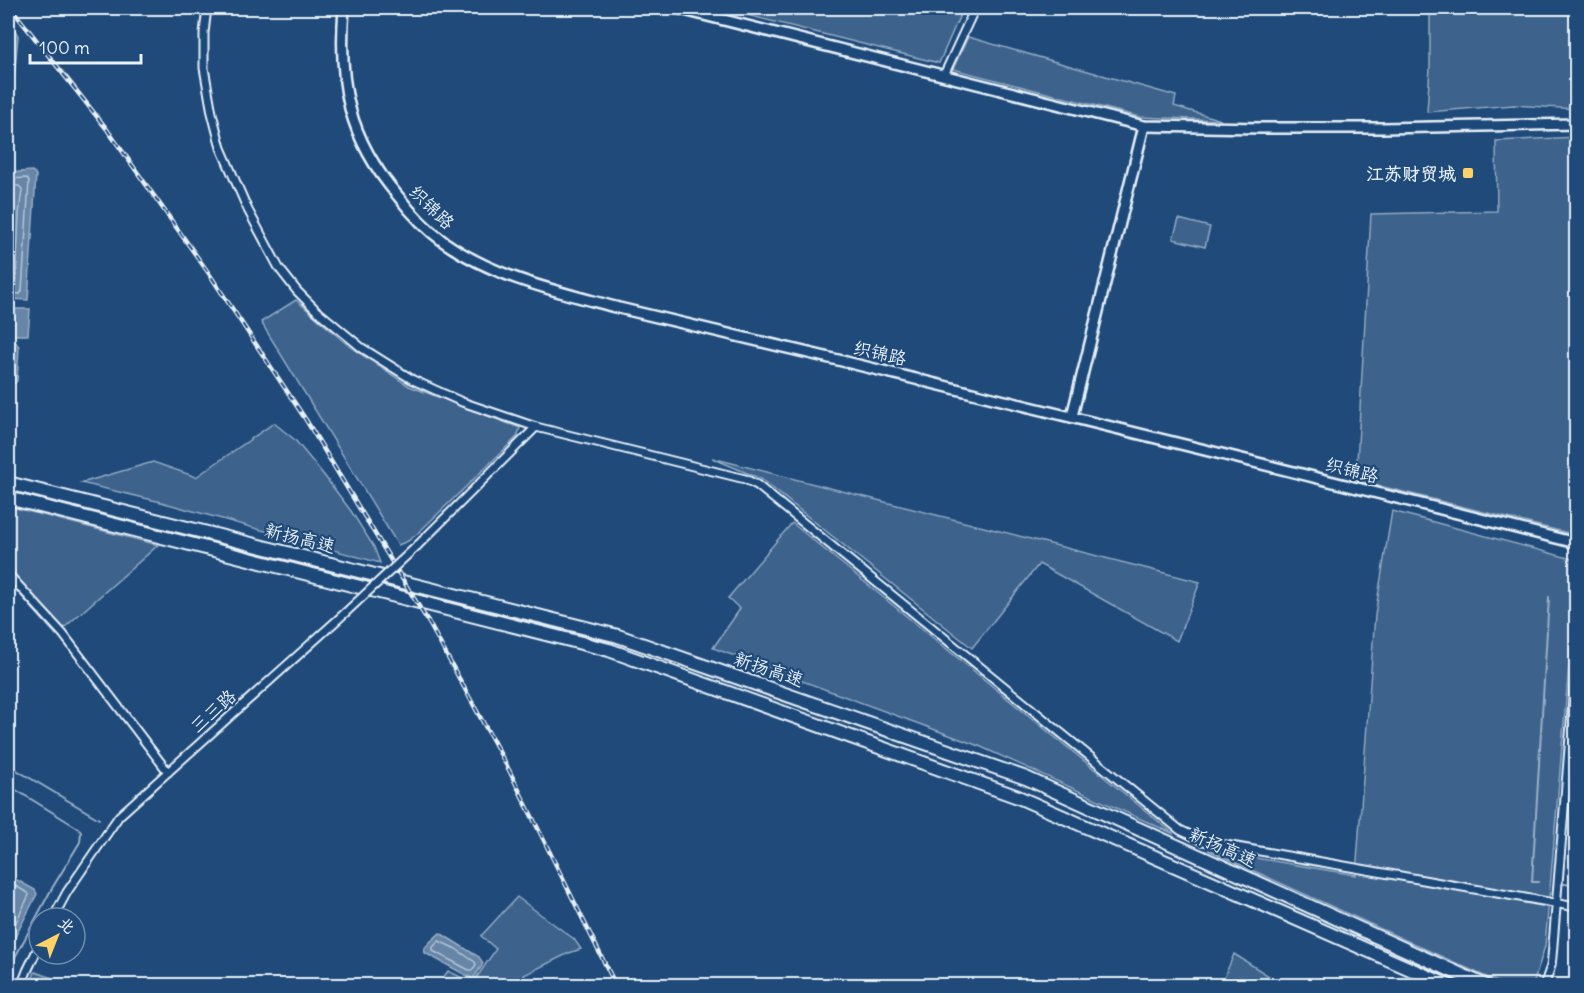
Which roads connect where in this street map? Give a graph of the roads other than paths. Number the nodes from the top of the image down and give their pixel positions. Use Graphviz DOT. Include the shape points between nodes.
graph roads {
  1 [pos="207,8"];
  2 [pos="344,8"];
  3 [pos="676,8"];
  4 [pos="975,8"];
  5 [pos="944,75"];
  6 [pos="1576,124"];
  7 [pos="1144,126"];
  8 [pos="1072,416"];
  9 [pos="536,427"];
  10 [pos="8,483"];
  11 [pos="8,498"];
  12 [pos="1576,543"];
  13 [pos="8,574"];
  14 [pos="1576,662"];
  15 [pos="168,772"];
  16 [pos="1559,904"];
  17 [pos="59,906"];
  18 [pos="1576,907"];
  19 [pos="29,966"];
  20 [pos="22,984"];
  21 [pos="1449,986"];
  22 [pos="1486,986"];
  23 [pos="1544,986"];
  1 -- 9 [label="street" via="204,68 221,148 248,210 285,276 316,310 362,348 414,380 462,402"];
  2 -- 8 [label="street, 织锦路" via="343,76 349,109 363,146 383,179 412,214 471,259 559,292 639,313"];
  3 -- 5 [label="street"];
  4 -- 5 [label="street"];
  5 -- 7 [label="street"];
  6 -- 7 [label="street" via="1382,128"];
  7 -- 8 [label="street"];
  8 -- 12 [label="street, 织锦路"];
  9 -- 15 [label="street, 三三路, bridge" via="417,546"];
  9 -- 16 [label="street" via="757,485 1180,830 1197,839"];
  10 -- 22 [label="highway, 新扬高速" via="618,636 1026,778"];
  11 -- 21 [label="highway, 新扬高速" via="609,650 1018,797"];
  13 -- 15 [label="street" via="63,634"];
  14 -- 16 [label="street"];
  15 -- 17 [label="street, 三三路" via="119,816"];
  16 -- 18 [label="street"];
  16 -- 23 [label="street"];
  19 -- 20 [label="street"];
}
